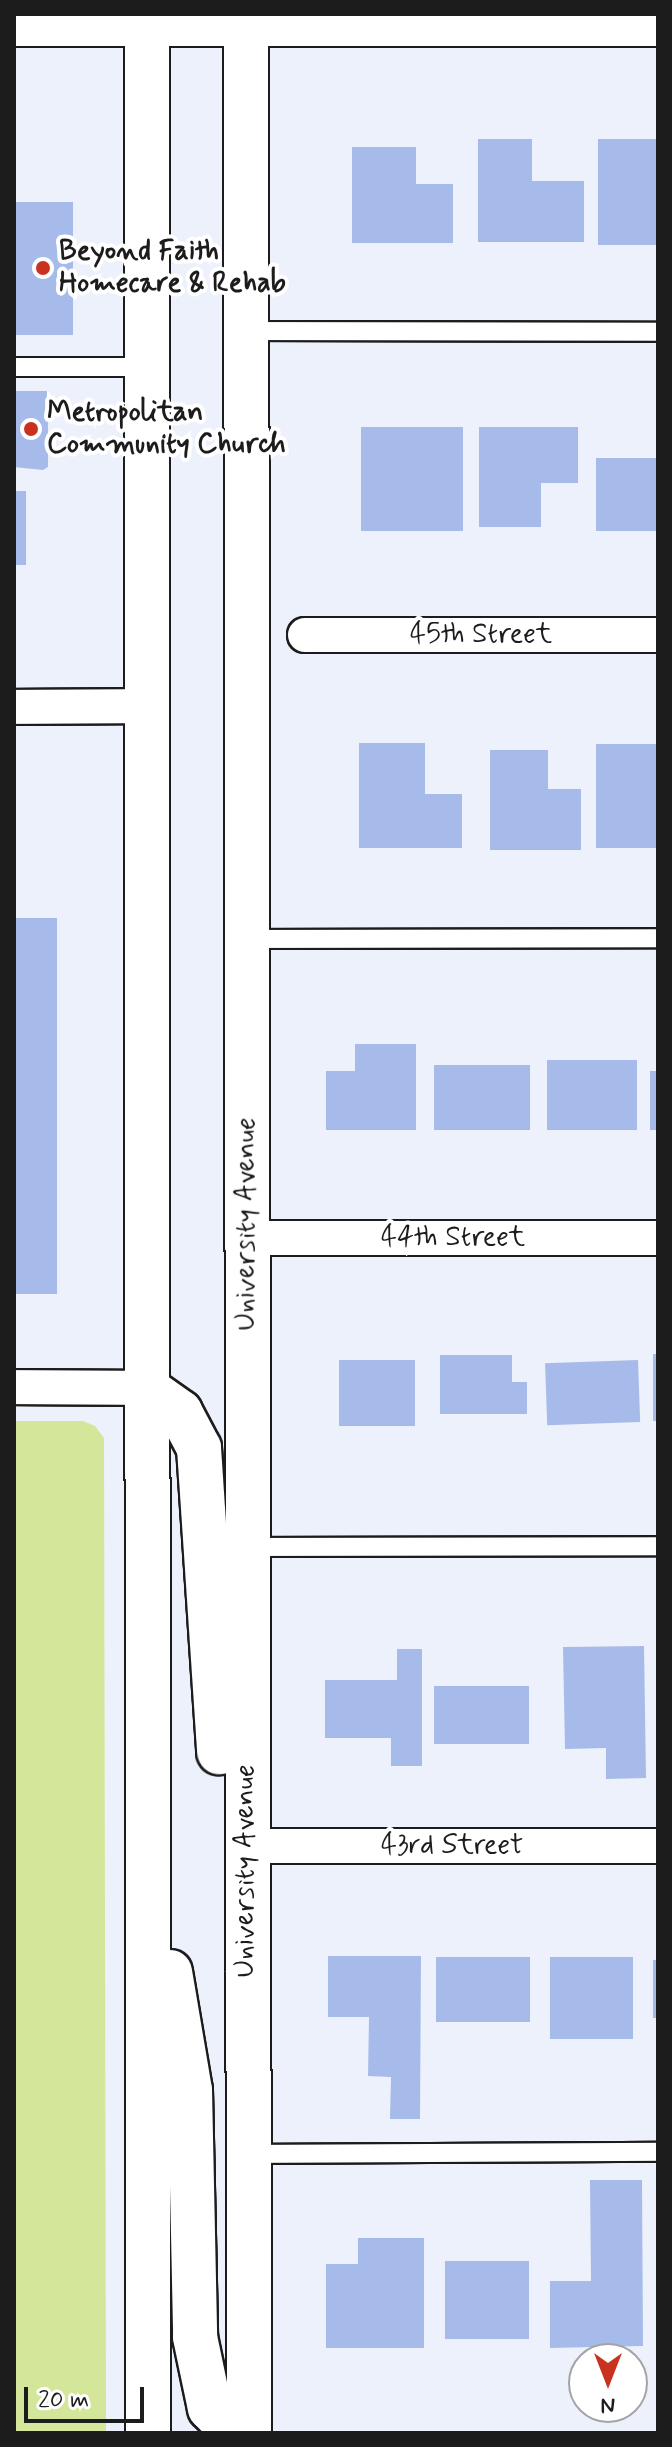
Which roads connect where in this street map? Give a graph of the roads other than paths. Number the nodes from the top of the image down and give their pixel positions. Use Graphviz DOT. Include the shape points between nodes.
graph roads {
  1 [pos="246,21"];
  2 [pos="147,22"];
  3 [pos="14,29"];
  4 [pos="658,29"];
  5 [pos="246,331"];
  6 [pos="658,332"];
  7 [pos="14,367"];
  8 [pos="148,367"];
  9 [pos="305,635"];
  10 [pos="658,635"];
  11 [pos="148,706"];
  12 [pos="14,707"];
  13 [pos="658,938"];
  14 [pos="247,939"];
  15 [pos="248,1238"];
  16 [pos="658,1238"];
  17 [pos="14,1387"];
  18 [pos="146,1388"];
  19 [pos="658,1546"];
  20 [pos="245,1547"];
  21 [pos="245,1846"];
  22 [pos="658,1846"];
  23 [pos="149,1848"];
  24 [pos="658,2152"];
  25 [pos="248,2154"];
  26 [pos="148,2433"];
  27 [pos="234,2433"];
  28 [pos="249,2433"];
  1 -- 2 [label="street"];
  1 -- 4 [label="street"];
  1 -- 5 [label="main road, University Avenue"];
  2 -- 3 [label="street"];
  2 -- 8 [label="main road"];
  5 -- 6 [label="lane"];
  5 -- 14 [label="main road, University Avenue"];
  7 -- 8 [label="lane"];
  8 -- 11 [label="main road"];
  9 -- 10 [label="street, 45th Street"];
  11 -- 12 [label="street"];
  11 -- 18 [label="main road"];
  13 -- 14 [label="lane"];
  14 -- 15 [label="main road, University Avenue"];
  15 -- 16 [label="street, 44th Street"];
  15 -- 20 [label="main road, University Avenue"];
  17 -- 18 [label="street"];
  18 -- 21 [label="main road" via="180,1412 199,1448 216,1741"];
  18 -- 23 [label="main road"];
  19 -- 20 [label="lane"];
  20 -- 21 [label="main road, University Avenue"];
  21 -- 22 [label="street, 43rd Street"];
  21 -- 25 [label="main road, University Avenue"];
  23 -- 26 [label="main road"];
  23 -- 27 [label="main road" via="190,2090 195,2337 210,2408"];
  24 -- 25 [label="lane"];
  25 -- 28 [label="main road, University Avenue"];
}
